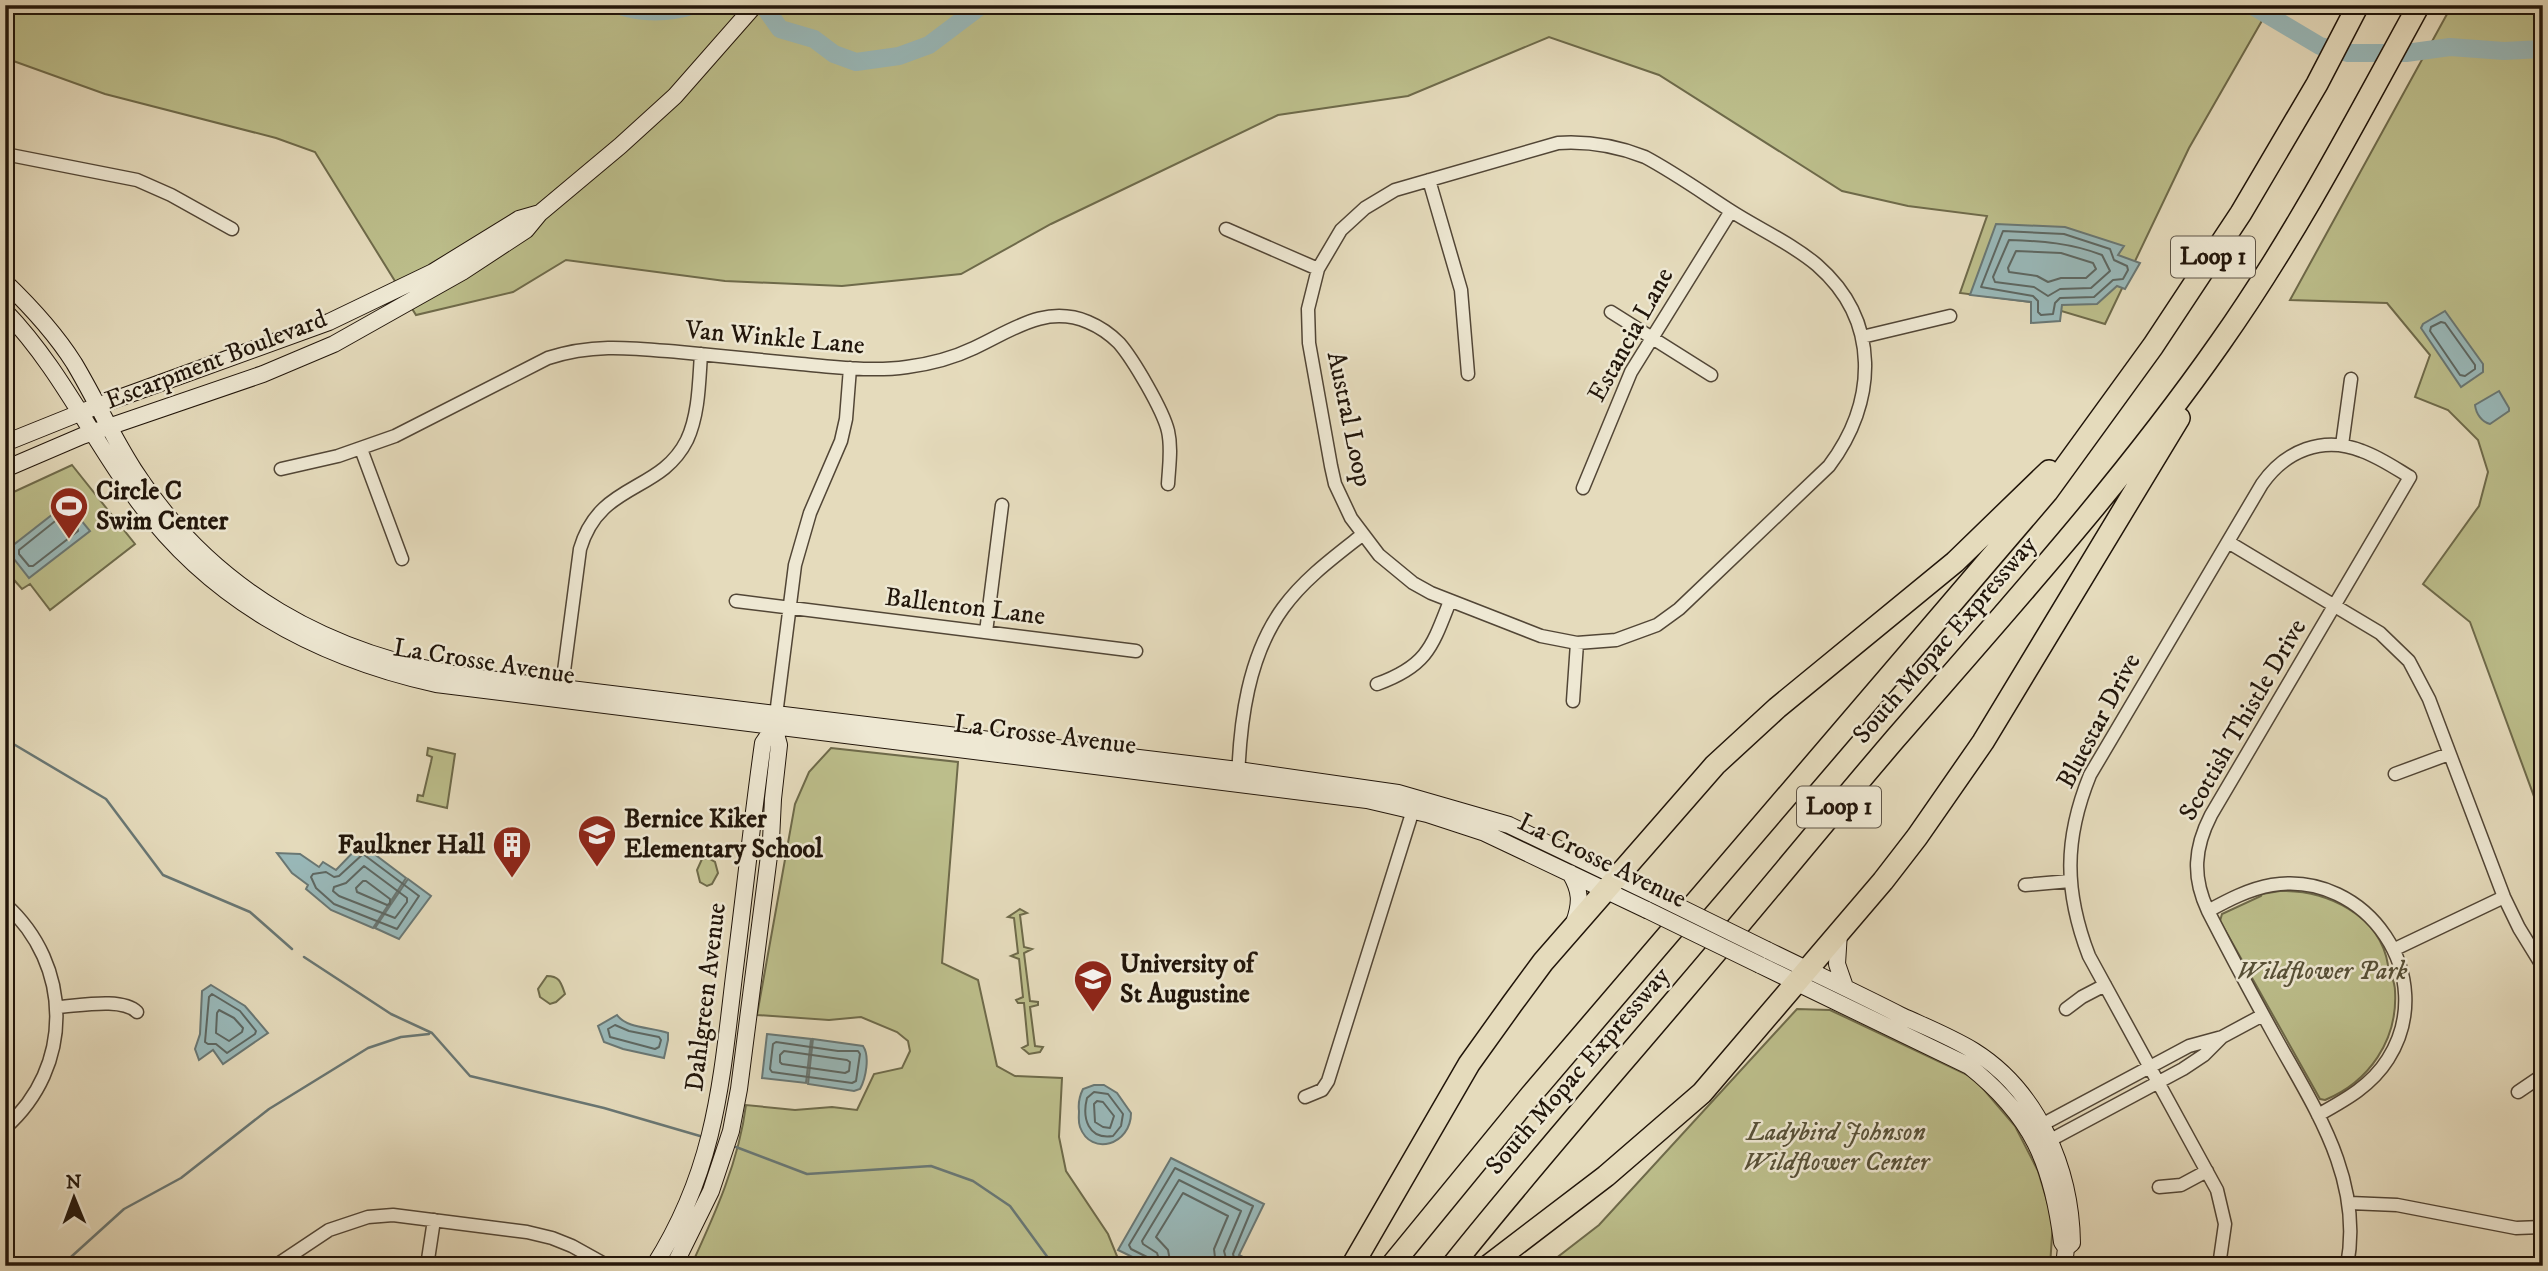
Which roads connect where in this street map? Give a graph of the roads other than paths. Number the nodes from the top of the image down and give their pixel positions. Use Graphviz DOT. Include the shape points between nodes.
graph roads {
  1 [pos="755,5"];
  2 [pos="2358,5"];
  3 [pos="2419,5"];
  4 [pos="5,155"];
  5 [pos="1429,180"];
  6 [pos="1731,211"];
  7 [pos="540,213"];
  8 [pos="232,229"];
  9 [pos="1226,229"];
  10 [pos="1318,269"];
  11 [pos="5,282"];
  12 [pos="5,312"];
  13 [pos="1611,312"];
  14 [pos="1950,316"];
  15 [pos="1862,337"];
  16 [pos="1652,338"];
  17 [pos="2221,342"];
  18 [pos="701,354"];
  19 [pos="850,368"];
  20 [pos="1468,374"];
  21 [pos="1711,375"];
  22 [pos="2351,379"];
  23 [pos="97,406"];
  24 [pos="81,412"];
  25 [pos="2097,423"];
  26 [pos="109,427"];
  27 [pos="93,432"];
  28 [pos="5,443"];
  29 [pos="2342,445"];
  30 [pos="361,449"];
  31 [pos="5,469"];
  32 [pos="281,469"];
  33 [pos="2410,477"];
  34 [pos="1168,484"];
  35 [pos="1583,488"];
  36 [pos="1002,505"];
  37 [pos="1362,535"];
  38 [pos="180,541"];
  39 [pos="2228,542"];
  40 [pos="402,559"];
  41 [pos="736,601"];
  42 [pos="1450,601"];
  43 [pos="2334,606"];
  44 [pos="789,608"];
  45 [pos="986,632"];
  46 [pos="1577,643"];
  47 [pos="1136,650"];
  48 [pos="1377,684"];
  49 [pos="561,694"];
  50 [pos="1573,701"];
  51 [pos="775,721"];
  52 [pos="2449,754"];
  53 [pos="2395,774"];
  54 [pos="1238,776"];
  55 [pos="1413,810"];
  56 [pos="1570,873"];
  57 [pos="2070,881"];
  58 [pos="1613,884"];
  59 [pos="2025,885"];
  60 [pos="2504,897"];
  61 [pos="1651,903"];
  62 [pos="5,904"];
  63 [pos="2208,911"];
  64 [pos="1840,930"];
  65 [pos="1570,933"];
  66 [pos="2395,949"];
  67 [pos="2543,968"];
  68 [pos="1801,976"];
  69 [pos="2105,985"];
  70 [pos="1845,987"];
  71 [pos="57,1007"];
  72 [pos="2066,1009"];
  73 [pos="137,1012"];
  74 [pos="2263,1015"];
  75 [pos="2222,1037"];
  76 [pos="2149,1067"];
  77 [pos="2543,1075"];
  78 [pos="2158,1083"];
  79 [pos="2518,1092"];
  80 [pos="1305,1097"];
  81 [pos="2318,1115"];
  82 [pos="5,1128"];
  83 [pos="2036,1128"];
  84 [pos="2044,1144"];
  85 [pos="2207,1171"];
  86 [pos="2159,1187"];
  87 [pos="2350,1203"];
  88 [pos="434,1220"];
  89 [pos="2543,1227"];
  90 [pos="275,1266"];
  91 [pos="427,1266"];
  92 [pos="608,1266"];
  93 [pos="654,1266"];
  94 [pos="674,1266"];
  95 [pos="1352,1266"];
  96 [pos="1391,1266"];
  97 [pos="1452,1266"];
  98 [pos="1488,1266"];
  99 [pos="2064,1266"];
  100 [pos="2219,1266"];
  101 [pos="2347,1266"];
  1 -- 7 [label="street, Escarpment Boulevard" via="675,96"];
  2 -- 25 [label="highway, South Mopac Expressway / Loop 1" via="2249,201 2154,346"];
  3 -- 17 [label="highway, South Mopac Expressway / Loop 1" via="2318,187"];
  4 -- 8 [label="street" via="137,180"];
  5 -- 6 [label="street, Austral Loop" via="1549,146 1585,143 1645,157"];
  5 -- 10 [label="street, Austral Loop" via="1395,190 1365,208 1341,230"];
  5 -- 20 [label="street" via="1461,290"];
  6 -- 15 [label="street, Austral Loop" via="1804,255 1831,278 1852,308"];
  6 -- 16 [label="street, Estancia Lane"];
  7 -- 23 [label="street, Escarpment Boulevard" via="519,219 433,272 329,321"];
  7 -- 26 [label="street, Escarpment Boulevard" via="526,230 462,272 334,344 263,374"];
  9 -- 10 [label="street"];
  10 -- 37 [label="street, Austral Loop" via="1308,309 1309,343 1335,484"];
  11 -- 23 [label="street, La Crosse Avenue" via="50,330"];
  12 -- 24 [label="street, La Crosse Avenue" via="42,353"];
  13 -- 16 [label="street"];
  14 -- 15 [label="street"];
  15 -- 46 [label="street, Austral Loop" via="1862,404 1846,443 1829,466 1667,618 1616,640"];
  16 -- 21 [label="street"];
  16 -- 35 [label="street, Estancia Lane" via="1626,382"];
  17 -- 64 [label="highway" via="1983,742 1917,837"];
  17 -- 97 [label="highway, South Mopac Expressway / Loop 1" via="2101,500"];
  18 -- 19 [label="street, Van Winkle Lane"];
  18 -- 30 [label="street, Van Winkle Lane" via="618,346 574,350 548,358 406,432"];
  18 -- 49 [label="street" via="695,416 682,448 666,468 603,507 587,530 580,549"];
  19 -- 34 [label="street, Van Winkle Lane" via="893,369 936,361 1037,318 1067,316 1087,321 1120,344 1162,413 1170,445"];
  19 -- 44 [label="street, Dahlgreen Avenue" via="841,441 805,528"];
  22 -- 29 [label="street"];
  23 -- 24 [label="street, Escarpment Boulevard"];
  23 -- 26 [label="street, La Crosse Avenue"];
  24 -- 27 [label="street, La Crosse Avenue"];
  24 -- 28 [label="street, Escarpment Boulevard"];
  25 -- 58 [label="highway" via="1955,562 1715,765"];
  25 -- 96 [label="highway, South Mopac Expressway / Loop 1" via="1983,569"];
  26 -- 27 [label="street, Escarpment Boulevard"];
  26 -- 38 [label="street, La Crosse Avenue"];
  27 -- 31 [label="street, Escarpment Boulevard"];
  27 -- 38 [label="street, La Crosse Avenue" via="159,529"];
  29 -- 33 [label="street, Bluestar Drive"];
  29 -- 39 [label="street, Bluestar Drive" via="2309,448 2280,462"];
  30 -- 32 [label="street, Van Winkle Lane"];
  30 -- 40 [label="street"];
  33 -- 43 [label="street, Scottish Thistle Drive"];
  36 -- 45 [label="street"];
  37 -- 42 [label="street, Austral Loop" via="1413,583"];
  37 -- 54 [label="street" via="1302,586 1268,632 1248,692"];
  38 -- 49 [label="street, La Crosse Avenue" via="262,601 352,655 436,684"];
  39 -- 43 [label="street"];
  39 -- 57 [label="street, Bluestar Drive" via="2090,775 2073,827"];
  41 -- 44 [label="street, Ballenton Lane"];
  42 -- 46 [label="street, Austral Loop" via="1541,636"];
  42 -- 48 [label="street" via="1426,654 1405,673"];
  43 -- 52 [label="street" via="2380,632 2409,661 2423,684"];
  43 -- 63 [label="street, Scottish Thistle Drive" via="2205,827 2197,849 2196,874"];
  44 -- 45 [label="street, Ballenton Lane"];
  44 -- 51 [label="street, Dahlgreen Avenue"];
  45 -- 47 [label="street, Ballenton Lane"];
  46 -- 50 [label="street"];
  49 -- 51 [label="street, La Crosse Avenue"];
  51 -- 54 [label="street, La Crosse Avenue"];
  51 -- 93 [label="street, Dahlgreen Avenue" via="763,743 716,1117 686,1207"];
  51 -- 94 [label="street, Dahlgreen Avenue" via="779,745 771,840 734,1114 712,1191"];
  52 -- 53 [label="street"];
  52 -- 60 [label="street"];
  54 -- 55 [label="street, La Crosse Avenue"];
  54 -- 58 [label="street, La Crosse Avenue" via="1357,785 1429,800 1509,825"];
  55 -- 56 [label="street, La Crosse Avenue" via="1493,836"];
  55 -- 80 [label="street" via="1328,1081 1322,1090"];
  56 -- 58 [label="street, La Crosse Avenue"];
  56 -- 65 [label="street" via="1578,886 1580,908"];
  57 -- 59 [label="street"];
  57 -- 69 [label="street, Bluestar Drive" via="2080,931"];
  58 -- 61 [label="street, La Crosse Avenue"];
  58 -- 65 [label="highway"];
  60 -- 66 [label="street"];
  60 -- 67 [label="street"];
  61 -- 68 [label="street, La Crosse Avenue, bridge" via="1760,965"];
  61 -- 68 [label="street, La Crosse Avenue, bridge" via="1767,950"];
  62 -- 71 [label="street" via="42,953"];
  63 -- 66 [label="street" via="2263,887 2313,887 2361,909"];
  63 -- 74 [label="street, Scottish Thistle Drive"];
  64 -- 68 [label="highway"];
  64 -- 70 [label="street" via="1837,964"];
  65 -- 95 [label="highway" via="1469,1063"];
  66 -- 81 [label="street" via="2405,1002 2394,1049 2367,1084"];
  68 -- 70 [label="street, La Crosse Avenue"];
  68 -- 83 [label="street, La Crosse Avenue" via="1969,1066"];
  68 -- 98 [label="highway" via="1702,1093 1605,1176"];
  69 -- 72 [label="street"];
  69 -- 76 [label="street, Bluestar Drive"];
  70 -- 83 [label="street, La Crosse Avenue" via="1976,1052 2025,1098"];
  71 -- 73 [label="street" via="114,1004"];
  71 -- 82 [label="street" via="47,1070"];
  74 -- 75 [label="street"];
  74 -- 81 [label="street, Scottish Thistle Drive"];
  75 -- 76 [label="street" via="2202,1041"];
  75 -- 78 [label="street" via="2204,1055"];
  76 -- 78 [label="street, Bluestar Drive"];
  76 -- 83 [label="street"];
  77 -- 79 [label="street"];
  78 -- 84 [label="street"];
  78 -- 85 [label="street, Bluestar Drive"];
  81 -- 87 [label="street, Scottish Thistle Drive" via="2341,1166"];
  83 -- 84 [label="street, La Crosse Avenue"];
  84 -- 99 [label="street, La Crosse Avenue" via="2066,1248"];
  85 -- 86 [label="street" via="2181,1185"];
  85 -- 100 [label="street, Bluestar Drive" via="2223,1213"];
  87 -- 89 [label="street" via="2396,1205 2516,1228"];
  87 -- 101 [label="street, Scottish Thistle Drive"];
  88 -- 90 [label="street" via="393,1215 354,1221 318,1236"];
  88 -- 91 [label="street"];
  88 -- 92 [label="street" via="552,1238"];
}
